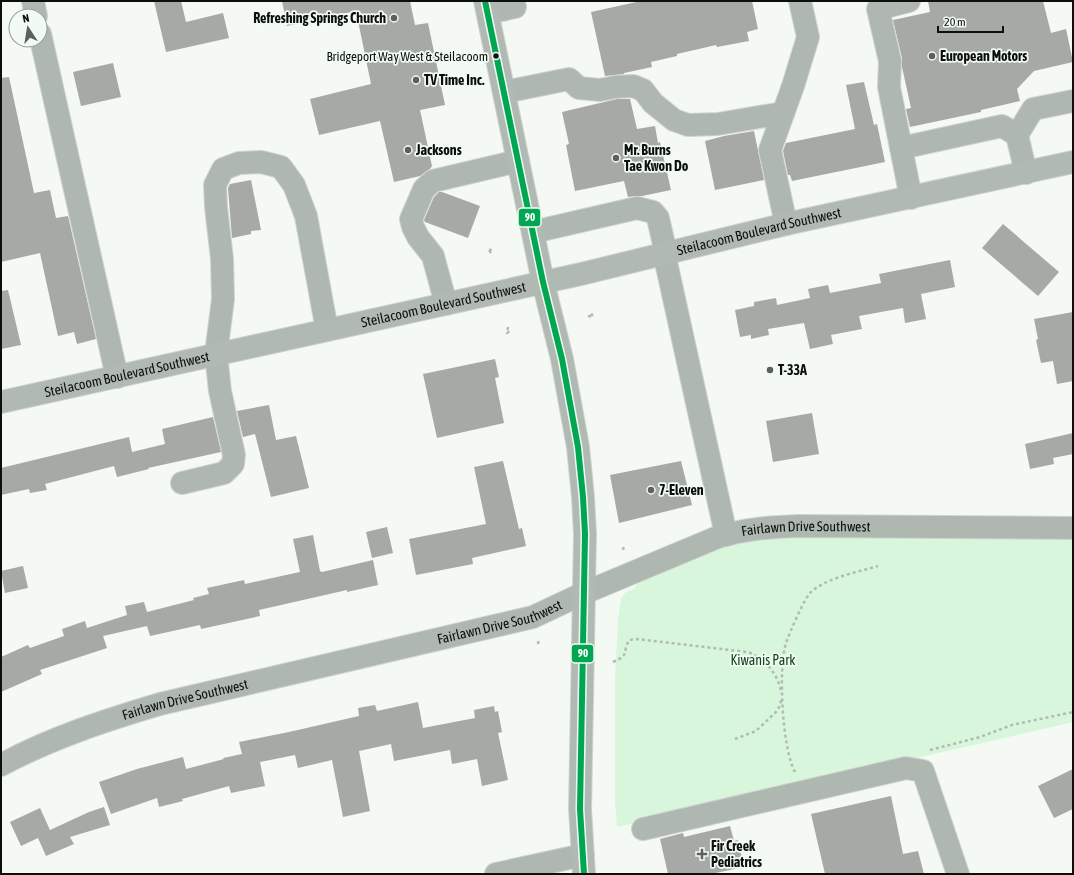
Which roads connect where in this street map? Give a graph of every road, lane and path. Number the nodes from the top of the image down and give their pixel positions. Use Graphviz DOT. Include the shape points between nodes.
graph roads {
  1 [pos="800,1"];
  2 [pos="909,1"];
  3 [pos="486,7"];
  4 [pos="515,7"];
  5 [pos="43,48"];
  6 [pos="504,92"];
  7 [pos="1073,101"];
  8 [pos="783,113"];
  9 [pos="1017,135"];
  10 [pos="900,148"];
  11 [pos="518,161"];
  12 [pos="1073,162"];
  13 [pos="1026,173"];
  14 [pos="911,198"];
  15 [pos="786,224"];
  16 [pos="533,232"];
  17 [pos="665,253"];
  18 [pos="543,282"];
  19 [pos="446,304"];
  20 [pos="591,313"];
  21 [pos="588,316"];
  22 [pos="508,327"];
  23 [pos="327,330"];
  24 [pos="511,330"];
  25 [pos="216,354"];
  26 [pos="117,377"];
  27 [pos="1,402"];
  28 [pos="182,483"];
  29 [pos="1073,528"];
  30 [pos="726,534"];
  31 [pos="624,546"];
  32 [pos="623,550"];
  33 [pos="878,566"];
  34 [pos="584,593"];
  35 [pos="539,638"];
  36 [pos="538,644"];
  37 [pos="612,662"];
  38 [pos="782,697"];
  39 [pos="1073,712"];
  40 [pos="735,739"];
  41 [pos="925,751"];
  42 [pos="1,764"];
  43 [pos="798,776"];
  44 [pos="642,829"];
  45 [pos="583,864"];
  46 [pos="496,874"];
  47 [pos="958,874"];
  1 -- 8 [label="street" via="808,37"];
  2 -- 10 [label="street" via="878,9 890,61 889,87"];
  3 -- 4 [label="street"];
  3 -- 6 [label="main road"];
  5 -- 26 [label="street"];
  6 -- 8 [label="street" via="569,79 579,88 600,90 633,86 643,90 674,120 688,125 718,124"];
  6 -- 11 [label="main road"];
  7 -- 9 [label="street" via="1034,109"];
  8 -- 15 [label="street" via="770,150"];
  9 -- 10 [label="street" via="1002,126"];
  9 -- 13 [label="street"];
  10 -- 14 [label="street"];
  11 -- 16 [label="main road"];
  11 -- 19 [label="street" via="433,181 424,189 411,218 418,237 432,256"];
  12 -- 13 [label="main road, Steilacoom Boulevard Southwest"];
  13 -- 14 [label="main road, Steilacoom Boulevard Southwest"];
  14 -- 15 [label="main road, Steilacoom Boulevard Southwest"];
  15 -- 17 [label="main road, Steilacoom Boulevard Southwest"];
  16 -- 17 [label="street" via="636,208 653,212 658,218"];
  16 -- 18 [label="main road"];
  17 -- 18 [label="main road, Steilacoom Boulevard Southwest"];
  17 -- 30 [label="street"];
  18 -- 19 [label="main road, Steilacoom Boulevard Southwest"];
  18 -- 34 [label="main road" via="562,359 578,447 585,526"];
  19 -- 23 [label="main road, Steilacoom Boulevard Southwest"];
  20 -- 21 [label="path" via="593,317"];
  22 -- 24 [label="path" via="506,333"];
  23 -- 25 [label="main road, Steilacoom Boulevard Southwest"];
  23 -- 25 [label="street" via="306,216 294,185 282,167 262,162 239,163 223,169 215,185 223,299"];
  25 -- 26 [label="main road, Steilacoom Boulevard Southwest"];
  25 -- 28 [label="street" via="220,392 234,455 233,464 224,473"];
  26 -- 27 [label="main road, Steilacoom Boulevard Southwest"];
  29 -- 30 [label="street, Fairlawn Drive Southwest" via="798,526 766,527"];
  30 -- 34 [label="street, Fairlawn Drive Southwest"];
  31 -- 32 [label="path"];
  33 -- 38 [label="path" via="836,579 810,594 786,643"];
  34 -- 42 [label="street, Fairlawn Drive Southwest" via="533,617 160,704 81,730"];
  34 -- 45 [label="main road" via="580,809"];
  35 -- 36 [label="path"];
  37 -- 38 [label="path" via="622,658 629,640 637,639 747,652 766,663 780,686"];
  38 -- 40 [label="path" via="778,710 761,727"];
  38 -- 43 [label="path" via="789,755"];
  39 -- 41 [label="path" via="1012,725 980,737"];
  44 -- 47 [label="street" via="906,768 923,771"];
  45 -- 46 [label="street"];
}
